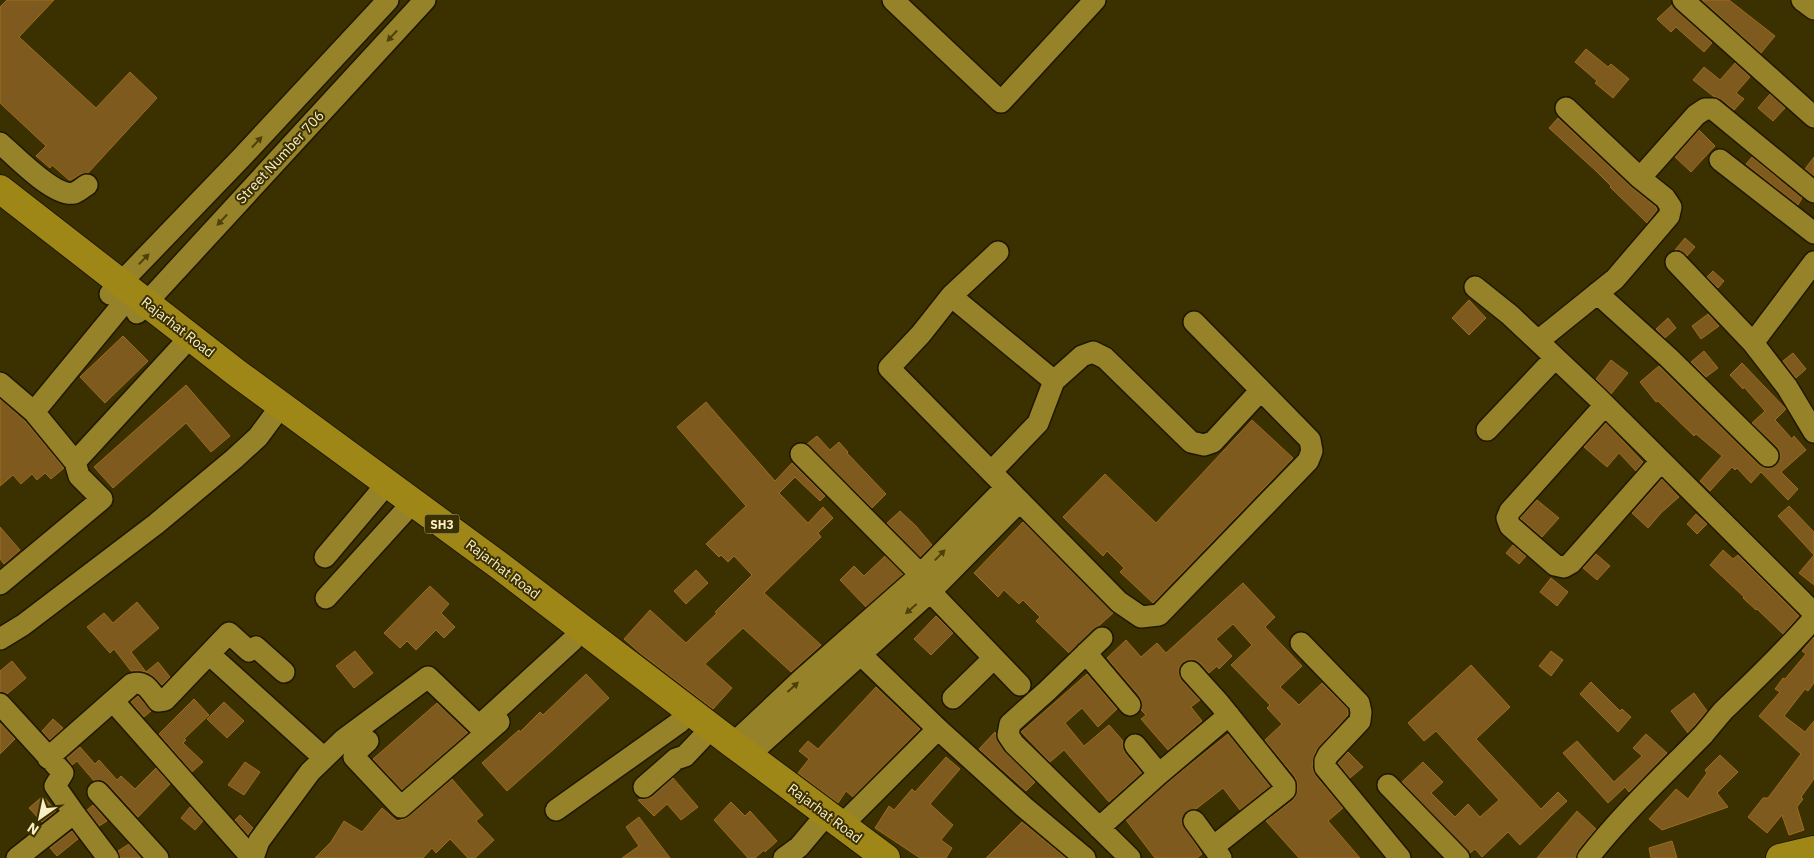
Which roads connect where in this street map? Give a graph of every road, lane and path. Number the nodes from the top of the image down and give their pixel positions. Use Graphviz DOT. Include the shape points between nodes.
graph roads {
  1 [pos="388,0"];
  2 [pos="894,0"];
  3 [pos="1095,0"];
  4 [pos="1802,0"];
  5 [pos="1685,1"];
  6 [pos="415,4"];
  7 [pos="1814,9"];
  8 [pos="1566,108"];
  9 [pos="1814,117"];
  10 [pos="0,143"];
  11 [pos="1720,160"];
  12 [pos="1640,178"];
  13 [pos="87,185"];
  14 [pos="51,186"];
  15 [pos="0,189"];
  16 [pos="1814,192"];
  17 [pos="0,209"];
  18 [pos="30,213"];
  19 [pos="1814,233"];
  20 [pos="998,252"];
  21 [pos="1676,262"];
  22 [pos="1814,262"];
  23 [pos="1475,287"];
  24 [pos="1597,293"];
  25 [pos="951,296"];
  26 [pos="127,299"];
  27 [pos="1194,322"];
  28 [pos="1538,341"];
  29 [pos="1753,342"];
  30 [pos="182,346"];
  31 [pos="1555,358"];
  32 [pos="1054,381"];
  33 [pos="0,383"];
  34 [pos="1261,390"];
  35 [pos="1605,405"];
  36 [pos="278,410"];
  37 [pos="34,412"];
  38 [pos="1487,430"];
  39 [pos="1814,432"];
  40 [pos="801,454"];
  41 [pos="1768,456"];
  42 [pos="1661,461"];
  43 [pos="74,462"];
  44 [pos="990,472"];
  45 [pos="380,492"];
  46 [pos="1013,494"];
  47 [pos="405,511"];
  48 [pos="325,557"];
  49 [pos="923,582"];
  50 [pos="0,584"];
  51 [pos="326,598"];
  52 [pos="1814,613"];
  53 [pos="1814,618"];
  54 [pos="1102,638"];
  55 [pos="0,639"];
  56 [pos="1301,643"];
  57 [pos="579,644"];
  58 [pos="853,647"];
  59 [pos="1086,652"];
  60 [pos="209,654"];
  61 [pos="994,658"];
  62 [pos="284,672"];
  63 [pos="1191,672"];
  64 [pos="1020,685"];
  65 [pos="953,698"];
  66 [pos="113,701"];
  67 [pos="776,702"];
  68 [pos="0,704"];
  69 [pos="1130,705"];
  70 [pos="1229,715"];
  71 [pos="791,718"];
  72 [pos="693,731"];
  73 [pos="942,734"];
  74 [pos="368,741"];
  75 [pos="1135,745"];
  76 [pos="741,750"];
  77 [pos="48,758"];
  78 [pos="324,758"];
  79 [pos="1159,774"];
  80 [pos="1388,786"];
  81 [pos="644,787"];
  82 [pos="98,792"];
  83 [pos="556,810"];
  84 [pos="74,813"];
  85 [pos="1194,821"];
  86 [pos="1099,828"];
  87 [pos="839,832"];
  88 [pos="1814,850"];
  89 [pos="1217,852"];
  90 [pos="17,858"];
  91 [pos="108,858"];
  92 [pos="158,858"];
  93 [pos="252,858"];
  94 [pos="784,858"];
  95 [pos="886,858"];
  96 [pos="1086,858"];
  97 [pos="1130,858"];
  98 [pos="1400,858"];
  99 [pos="1459,858"];
  100 [pos="1588,858"];
  101 [pos="1780,858"];
  26 -- 1 [label="street, one-way" via="241,158"];
  2 -- 3 [label="street" via="1001,102"];
  4 -- 7 [label="street"];
  5 -- 9 [label="street"];
  6 -- 26 [label="street, Street Number 706, one-way"];
  8 -- 12 [label="street"];
  10 -- 14 [label="street"];
  11 -- 19 [label="street"];
  12 -- 16 [label="street" via="1696,115 1705,109 1714,109"];
  12 -- 24 [label="street" via="1665,198 1671,207 1670,216 1615,279"];
  13 -- 14 [label="street" via="74,193 65,193"];
  14 -- 18 [label="street"];
  15 -- 18 [label="main road, Rajarhat Road / SH3"];
  17 -- 26 [label="main road, Rajarhat Road / SH3"];
  18 -- 26 [label="main road, Rajarhat Road / SH3"];
  20 -- 25 [label="street"];
  21 -- 29 [label="street"];
  22 -- 29 [label="street"];
  23 -- 28 [label="street"];
  24 -- 28 [label="street"];
  24 -- 41 [label="street" via="1669,358"];
  25 -- 32 [label="street"];
  25 -- 44 [label="street" via="889,368"];
  26 -- 30 [label="main road, Rajarhat Road / SH3"];
  26 -- 36 [label="main road, Rajarhat Road / SH3"];
  26 -- 37 [label="street"];
  27 -- 34 [label="street"];
  28 -- 31 [label="street"];
  29 -- 39 [label="street" via="1787,387"];
  30 -- 36 [label="main road, Rajarhat Road / SH3"];
  30 -- 43 [label="street"];
  31 -- 35 [label="street"];
  31 -- 38 [label="street"];
  32 -- 34 [label="street" via="1082,356 1093,352 1105,358 1191,442 1204,445 1213,442"];
  32 -- 44 [label="street" via="1038,422"];
  33 -- 37 [label="street"];
  34 -- 46 [label="street" via="1310,440 1312,451 1308,461 1159,614 1141,617 1119,602"];
  35 -- 42 [label="street"];
  35 -- 42 [label="street" via="1510,511 1507,518 1510,526 1555,565 1564,567"];
  36 -- 45 [label="main road, Rajarhat Road / SH3"];
  36 -- 55 [label="street" via="258,437 156,524"];
  36 -- 76 [label="main road, Rajarhat Road / SH3" via="507,572"];
  37 -- 43 [label="street"];
  40 -- 49 [label="street"];
  42 -- 52 [label="street"];
  43 -- 50 [label="street" via="79,476 102,499"];
  44 -- 46 [label="street"];
  45 -- 47 [label="main road, Rajarhat Road / SH3"];
  45 -- 48 [label="street"];
  46 -- 49 [label="street"];
  47 -- 51 [label="street"];
  47 -- 57 [label="main road, Rajarhat Road / SH3"];
  49 -- 58 [label="street"];
  49 -- 61 [label="street"];
  53 -- 100 [label="street" via="1659,778"];
  54 -- 59 [label="street"];
  56 -- 98 [label="street" via="1359,703 1361,712 1360,720 1328,755 1324,767"];
  57 -- 72 [label="main road, Rajarhat Road / SH3"];
  57 -- 74 [label="street" via="401,806 354,757"];
  57 -- 78 [label="street" via="479,726 428,677 343,740"];
  67 -- 58 [label="street, one-way"];
  58 -- 71 [label="street"];
  58 -- 73 [label="street"];
  59 -- 69 [label="street"];
  59 -- 86 [label="street" via="1010,724 1008,735"];
  60 -- 62 [label="street" via="229,633 249,651 256,647"];
  60 -- 66 [label="street" via="165,700 158,701 139,682 132,684"];
  60 -- 78 [label="street"];
  61 -- 64 [label="street"];
  61 -- 65 [label="street"];
  63 -- 70 [label="street"];
  66 -- 77 [label="street"];
  66 -- 93 [label="street"];
  67 -- 71 [label="street"];
  67 -- 76 [label="street"];
  68 -- 77 [label="street"];
  70 -- 79 [label="street"];
  70 -- 89 [label="street" via="1286,790"];
  71 -- 76 [label="street"];
  72 -- 81 [label="street" via="685,756 676,759"];
  72 -- 83 [label="street"];
  72 -- 87 [label="main road, Rajarhat Road / SH3"];
  73 -- 87 [label="street"];
  73 -- 96 [label="street"];
  75 -- 79 [label="street"];
  76 -- 87 [label="main road, Rajarhat Road / SH3"];
  77 -- 84 [label="street" via="63,773 54,786"];
  78 -- 93 [label="street" via="310,772 259,842"];
  79 -- 86 [label="street"];
  80 -- 99 [label="street"];
  82 -- 92 [label="street"];
  84 -- 90 [label="street"];
  84 -- 91 [label="street"];
  85 -- 89 [label="street"];
  86 -- 97 [label="street"];
  87 -- 94 [label="street" via="799,847"];
  87 -- 95 [label="main road, Rajarhat Road / SH3"];
  88 -- 101 [label="main road"];
}
